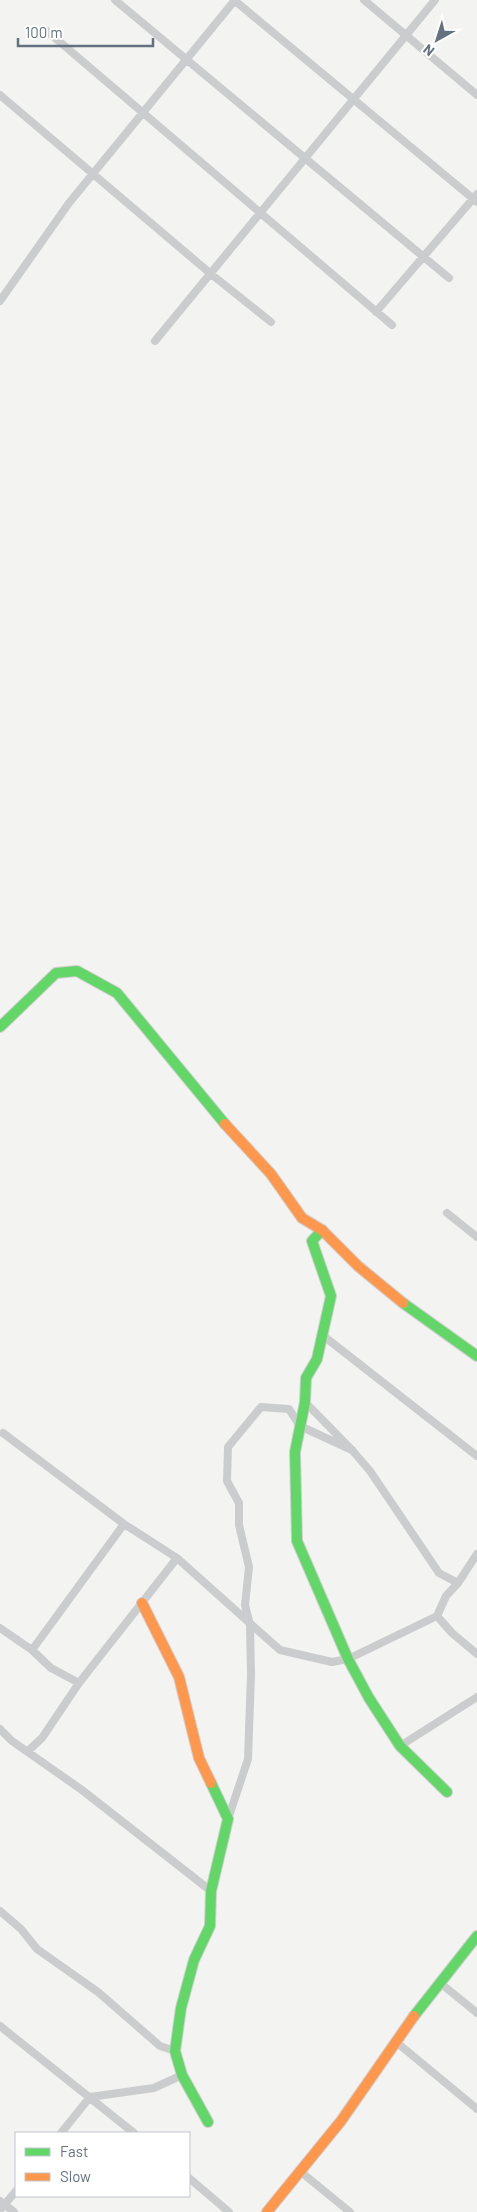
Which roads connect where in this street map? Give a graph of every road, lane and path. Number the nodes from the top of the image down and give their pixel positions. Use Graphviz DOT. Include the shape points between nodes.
graph roads {
  1 [pos="115,0"];
  2 [pos="234,0"];
  3 [pos="364,0"];
  4 [pos="435,0"];
  5 [pos="47,31"];
  6 [pos="406,36"];
  7 [pos="187,59"];
  8 [pos="0,95"];
  9 [pos="477,95"];
  10 [pos="354,100"];
  11 [pos="143,112"];
  12 [pos="306,158"];
  13 [pos="92,174"];
  14 [pos="476,198"];
  15 [pos="260,214"];
  16 [pos="423,257"];
  17 [pos="211,274"];
  18 [pos="449,278"];
  19 [pos="0,301"];
  20 [pos="376,312"];
  21 [pos="271,322"];
  22 [pos="392,325"];
  23 [pos="155,341"];
  24 [pos="0,1027"];
  25 [pos="447,1213"];
  26 [pos="322,1230"];
  27 [pos="477,1237"];
  28 [pos="321,1334"];
  29 [pos="477,1356"];
  30 [pos="305,1402"];
  31 [pos="300,1426"];
  32 [pos="3,1433"];
  33 [pos="352,1450"];
  34 [pos="477,1456"];
  35 [pos="124,1524"];
  36 [pos="477,1554"];
  37 [pos="177,1558"];
  38 [pos="458,1583"];
  39 [pos="142,1603"];
  40 [pos="437,1616"];
  41 [pos="250,1625"];
  42 [pos="0,1628"];
  43 [pos="32,1650"];
  44 [pos="477,1654"];
  45 [pos="348,1659"];
  46 [pos="79,1683"];
  47 [pos="477,1697"];
  48 [pos="0,1729"];
  49 [pos="400,1746"];
  50 [pos="28,1751"];
  51 [pos="447,1792"];
  52 [pos="228,1819"];
  53 [pos="211,1892"];
  54 [pos="0,1911"];
  55 [pos="477,1936"];
  56 [pos="439,1982"];
  57 [pos="477,2013"];
  58 [pos="0,2026"];
  59 [pos="395,2041"];
  60 [pos="175,2051"];
  61 [pos="182,2075"];
  62 [pos="90,2096"];
  63 [pos="477,2109"];
  64 [pos="208,2122"];
  65 [pos="63,2132"];
  66 [pos="133,2132"];
  67 [pos="301,2172"];
  68 [pos="190,2179"];
  69 [pos="15,2192"];
  70 [pos="2,2205"];
  71 [pos="14,2212"];
  72 [pos="229,2212"];
  73 [pos="267,2212"];
  74 [pos="350,2212"];
  1 -- 7 [label="street"];
  2 -- 7 [label="street"];
  2 -- 10 [label="street"];
  3 -- 6 [label="street"];
  4 -- 6 [label="street"];
  5 -- 11 [label="street"];
  6 -- 9 [label="street"];
  6 -- 10 [label="street"];
  7 -- 11 [label="street"];
  7 -- 12 [label="street"];
  8 -- 13 [label="street"];
  10 -- 12 [label="street"];
  10 -- 14 [label="street"];
  11 -- 13 [label="street"];
  11 -- 15 [label="street"];
  12 -- 15 [label="street"];
  12 -- 16 [label="street"];
  13 -- 17 [label="street"];
  13 -- 19 [label="street"];
  14 -- 16 [label="street"];
  15 -- 17 [label="street"];
  15 -- 20 [label="street"];
  16 -- 18 [label="street"];
  16 -- 20 [label="street"];
  17 -- 21 [label="street"];
  17 -- 23 [label="street"];
  20 -- 22 [label="street"];
  24 -- 26 [label="street" via="56,974 78,971 117,993 208,1106 270,1174 302,1218"];
  25 -- 27 [label="street"];
  26 -- 28 [label="street" via="312,1241 331,1296"];
  26 -- 29 [label="street" via="365,1272"];
  28 -- 30 [label="street" via="317,1359 306,1378"];
  28 -- 34 [label="street"];
  30 -- 31 [label="street"];
  30 -- 33 [label="street"];
  31 -- 33 [label="street"];
  31 -- 41 [label="street" via="289,1409 261,1407 228,1447 227,1482 239,1503 239,1525 249,1567 244,1605"];
  31 -- 45 [label="street" via="296,1452 297,1541"];
  32 -- 35 [label="street"];
  33 -- 38 [label="street" via="439,1573"];
  35 -- 37 [label="street"];
  35 -- 43 [label="street"];
  36 -- 38 [label="street"];
  37 -- 39 [label="street"];
  37 -- 41 [label="street"];
  38 -- 40 [label="street" via="446,1596"];
  39 -- 46 [label="street"];
  39 -- 52 [label="street" via="179,1677 199,1758"];
  40 -- 44 [label="street"];
  40 -- 45 [label="street"];
  41 -- 45 [label="street" via="280,1650 332,1662"];
  41 -- 52 [label="street" via="248,1760"];
  42 -- 43 [label="street"];
  43 -- 46 [label="street" via="51,1668"];
  45 -- 49 [label="street"];
  46 -- 50 [label="street" via="42,1738"];
  47 -- 49 [label="street"];
  48 -- 50 [label="street"];
  49 -- 51 [label="street"];
  50 -- 53 [label="street"];
  52 -- 53 [label="street"];
  53 -- 60 [label="street" via="210,1926 194,1960"];
  54 -- 60 [label="street" via="37,1949 98,1992 160,2046"];
  55 -- 56 [label="street"];
  56 -- 57 [label="street"];
  56 -- 59 [label="street"];
  58 -- 62 [label="street"];
  59 -- 63 [label="street"];
  59 -- 67 [label="street" via="341,2121"];
  60 -- 61 [label="street"];
  61 -- 62 [label="street" via="154,2088"];
  61 -- 64 [label="street"];
  62 -- 65 [label="street"];
  62 -- 66 [label="street"];
  67 -- 73 [label="street"];
  67 -- 74 [label="street"];
  68 -- 72 [label="street"];
  69 -- 70 [label="street"];
  70 -- 71 [label="street"];
}
